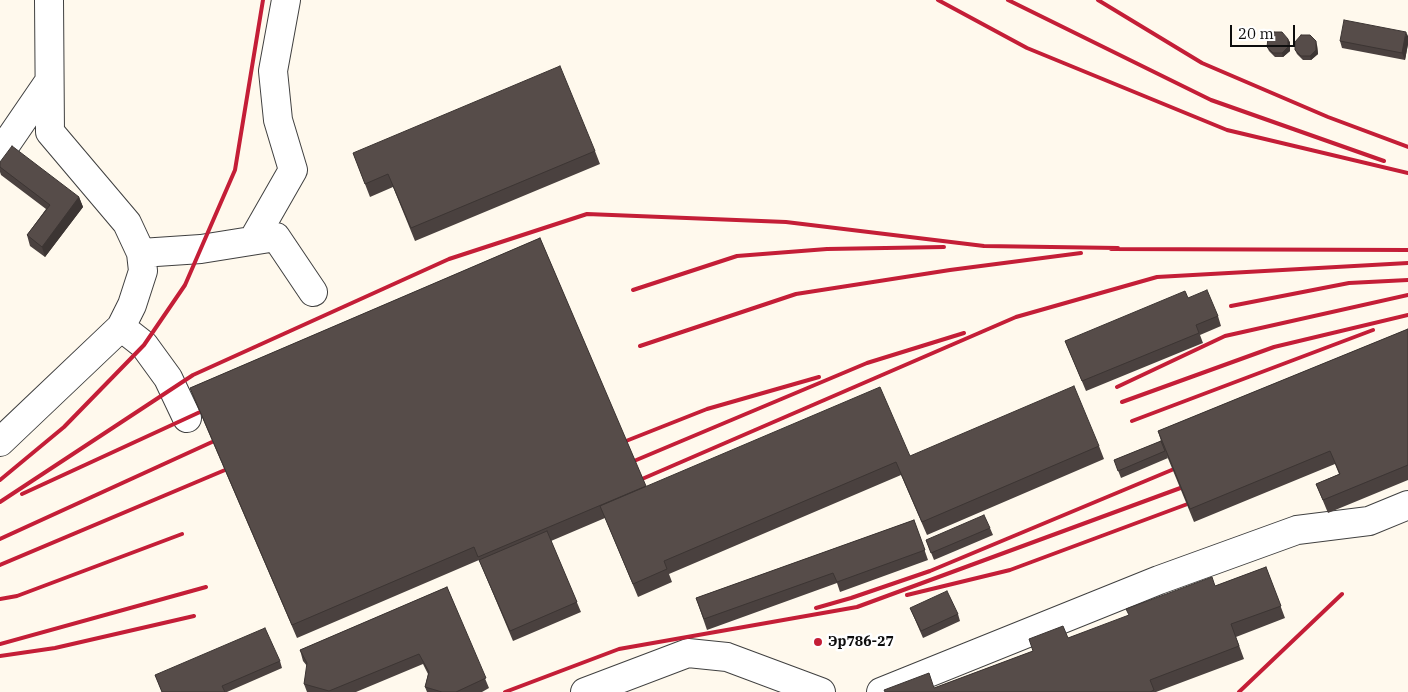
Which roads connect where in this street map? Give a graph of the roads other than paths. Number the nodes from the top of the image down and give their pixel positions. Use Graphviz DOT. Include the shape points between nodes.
graph roads {
  1 [pos="49,0"];
  2 [pos="286,0"];
  3 [pos="48,83"];
  4 [pos="0,153"];
  5 [pos="252,240"];
  6 [pos="141,253"];
  7 [pos="312,292"];
  8 [pos="121,327"];
  9 [pos="187,418"];
  10 [pos="0,442"];
  11 [pos="1408,505"];
  12 [pos="585,692"];
  13 [pos="821,692"];
  14 [pos="881,692"];
  1 -- 3 [label="street"];
  2 -- 5 [label="street" via="273,71 278,120 293,170"];
  3 -- 4 [label="street"];
  3 -- 6 [label="street" via="50,132 127,222"];
  5 -- 6 [label="street" via="201,249"];
  5 -- 7 [label="street" via="276,238"];
  6 -- 8 [label="street" via="142,271 132,305"];
  8 -- 9 [label="street" via="144,345 168,378"];
  8 -- 10 [label="street"];
  11 -- 14 [label="street" via="1369,521 1297,530 1159,580"];
  12 -- 13 [label="street" via="688,653 727,657"];
}
